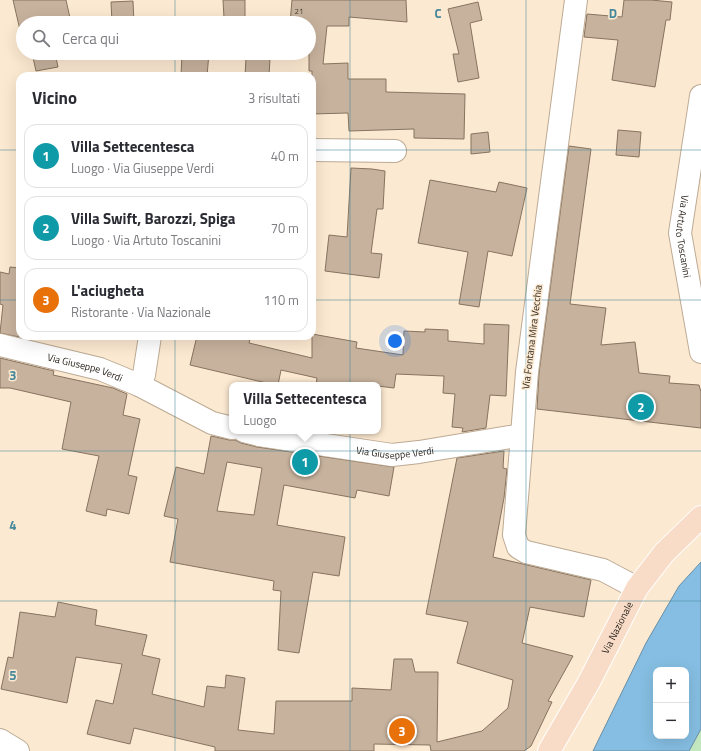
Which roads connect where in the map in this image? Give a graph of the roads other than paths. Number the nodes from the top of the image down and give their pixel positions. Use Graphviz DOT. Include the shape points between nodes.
graph roads {
  1 [pos="576,0"];
  2 [pos="701,96"];
  3 [pos="316,150"];
  4 [pos="395,151"];
  5 [pos="149,340"];
  6 [pos="0,345"];
  7 [pos="701,352"];
  8 [pos="139,385"];
  9 [pos="229,427"];
  10 [pos="255,434"];
  11 [pos="522,435"];
  12 [pos="701,517"];
  13 [pos="637,588"];
  14 [pos="0,740"];
  15 [pos="18,751"];
  16 [pos="549,751"];
  1 -- 11 [label="street, Via Fontana Mira Vecchia" via="527,372"];
  2 -- 7 [label="street, Via Artuto Toscanini" via="680,233"];
  3 -- 4 [label="street"];
  5 -- 8 [label="street" via="144,375"];
  6 -- 8 [label="street, Via Giuseppe Verdi" via="100,369"];
  8 -- 9 [label="street, Via Giuseppe Verdi" via="212,422"];
  10 -- 11 [label="street, Via Giuseppe Verdi" via="392,455"];
  11 -- 13 [label="street, Via Fontana Mira Vecchia" via="514,535 518,547 526,552 603,570"];
  12 -- 13 [label="main road, Via Nazionale" via="664,553"];
  13 -- 16 [label="main road, Via Nazionale" via="589,682"];
  14 -- 15 [label="street"];
}
